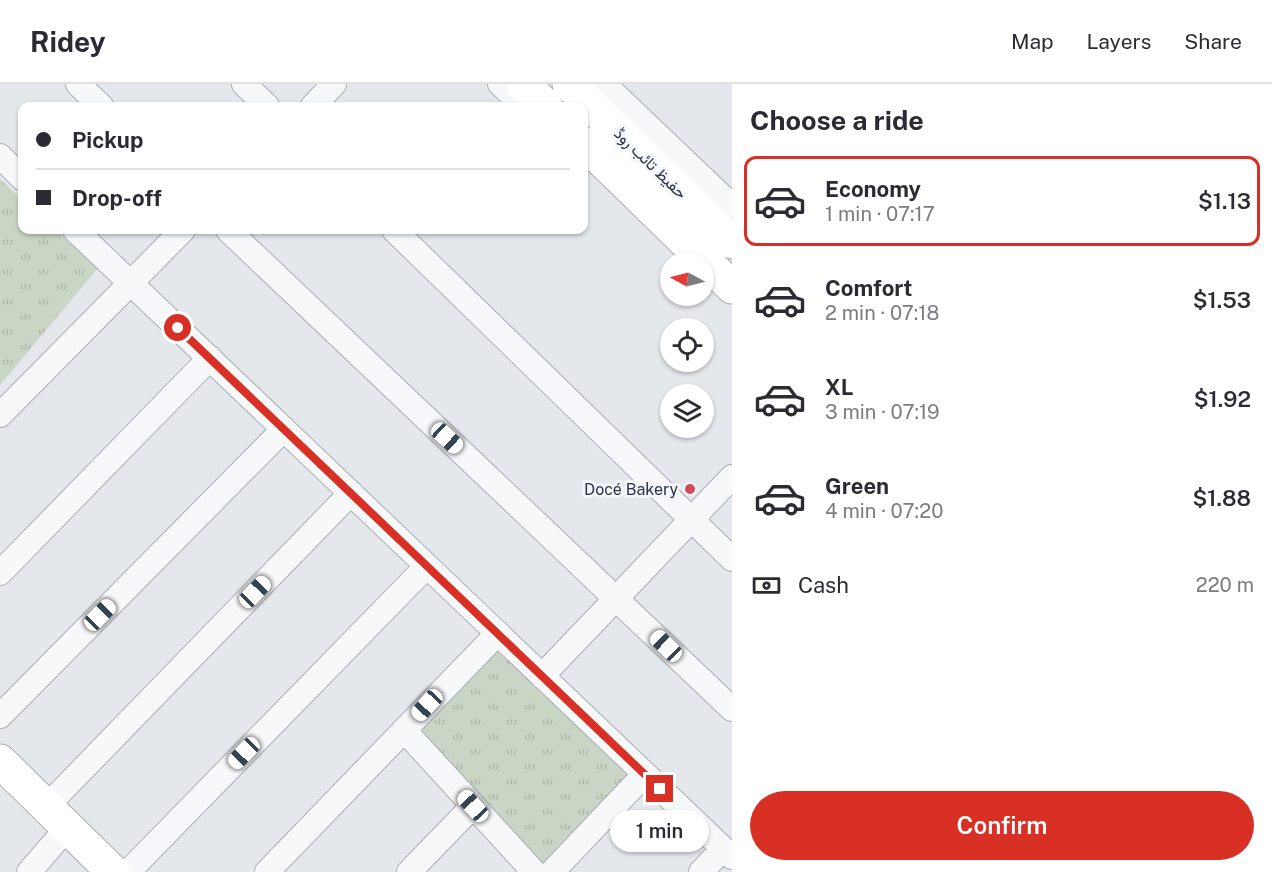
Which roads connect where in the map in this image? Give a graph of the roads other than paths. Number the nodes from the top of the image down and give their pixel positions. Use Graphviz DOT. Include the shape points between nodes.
graph roads {
  1 [pos="78,84"];
  2 [pos="244,84"];
  3 [pos="334,84"];
  4 [pos="500,84"];
  5 [pos="523,84"];
  6 [pos="569,84"];
  7 [pos="604,84"];
  8 [pos="97,102"];
  9 [pos="263,102"];
  10 [pos="317,102"];
  11 [pos="520,102"];
  12 [pos="542,102"];
  13 [pos="588,102"];
  14 [pos="588,102"];
  15 [pos="588,147"];
  16 [pos="0,156"];
  17 [pos="588,167"];
  18 [pos="18,174"];
  19 [pos="732,206"];
  20 [pos="79,234"];
  21 [pos="179,234"];
  22 [pos="232,234"];
  23 [pos="398,234"];
  24 [pos="732,242"];
  25 [pos="677,252"];
  26 [pos="722,275"];
  27 [pos="131,284"];
  28 [pos="732,306"];
  29 [pos="210,358"];
  30 [pos="0,415"];
  31 [pos="284,429"];
  32 [pos="732,477"];
  33 [pos="351,493"];
  34 [pos="691,520"];
  35 [pos="732,559"];
  36 [pos="427,566"];
  37 [pos="0,573"];
  38 [pos="616,599"];
  39 [pos="498,633"];
  40 [pos="542,676"];
  41 [pos="732,709"];
  42 [pos="0,716"];
  43 [pos="404,730"];
  44 [pos="0,761"];
  45 [pos="645,774"];
  46 [pos="473,806"];
  47 [pos="57,817"];
  48 [pos="728,853"];
  49 [pos="29,872"];
  50 [pos="113,872"];
  51 [pos="128,872"];
  52 [pos="267,872"];
  53 [pos="409,872"];
  54 [pos="534,872"];
  55 [pos="552,872"];
  56 [pos="701,872"];
  1 -- 8 [label="street"];
  2 -- 9 [label="street"];
  3 -- 10 [label="street"];
  4 -- 11 [label="street"];
  5 -- 12 [label="street"];
  6 -- 13 [label="street, حفیظ تائب روڈ"];
  7 -- 19 [label="street"];
  14 -- 24 [label="street, حفیظ تائب روڈ"];
  15 -- 26 [label="street, حفیظ تائب روڈ"];
  16 -- 18 [label="street"];
  17 -- 25 [label="street"];
  20 -- 27 [label="street"];
  21 -- 27 [label="street"];
  22 -- 38 [label="street"];
  23 -- 34 [label="street"];
  26 -- 28 [label="street"];
  27 -- 29 [label="street"];
  27 -- 30 [label="street"];
  29 -- 31 [label="street"];
  29 -- 37 [label="street"];
  31 -- 33 [label="street"];
  31 -- 42 [label="street"];
  32 -- 34 [label="street"];
  33 -- 36 [label="street"];
  33 -- 47 [label="street"];
  34 -- 35 [label="street"];
  34 -- 38 [label="street"];
  36 -- 39 [label="street"];
  36 -- 51 [label="street"];
  38 -- 40 [label="street"];
  38 -- 41 [label="street"];
  39 -- 40 [label="street"];
  39 -- 43 [label="street"];
  40 -- 45 [label="street"];
  43 -- 46 [label="street"];
  43 -- 52 [label="street"];
  44 -- 47 [label="street"];
  45 -- 48 [label="street"];
  45 -- 55 [label="street"];
  46 -- 53 [label="street"];
  46 -- 54 [label="street"];
  47 -- 49 [label="street"];
  47 -- 50 [label="street"];
  48 -- 56 [label="street"];
}
